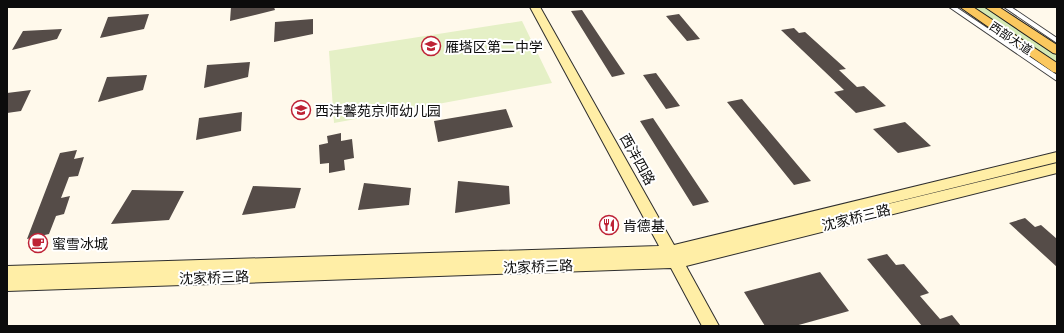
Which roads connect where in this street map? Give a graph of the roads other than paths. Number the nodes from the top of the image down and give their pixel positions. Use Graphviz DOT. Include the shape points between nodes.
graph roads {
  1 [pos="535,7"];
  2 [pos="952,7"];
  3 [pos="966,7"];
  4 [pos="991,7"];
  5 [pos="1007,7"];
  6 [pos="1057,41"];
  7 [pos="1057,50"];
  8 [pos="1057,69"];
  9 [pos="1057,80"];
  10 [pos="1057,157"];
  11 [pos="1057,168"];
  12 [pos="673,257"];
  13 [pos="7,272"];
  14 [pos="7,284"];
  15 [pos="711,326"];
  1 -- 12 [label="street, 西沣四路"];
  2 -- 9 [label="street"];
  3 -- 8 [label="main road, 西部大道"];
  4 -- 7 [label="main road, 西部大道"];
  5 -- 6 [label="street"];
  10 -- 12 [label="street, 沈家桥三路"];
  11 -- 12 [label="street, 沈家桥三路"];
  12 -- 13 [label="street, 沈家桥三路"];
  12 -- 14 [label="street, 沈家桥三路"];
  12 -- 15 [label="street, 西沣四路"];
}
